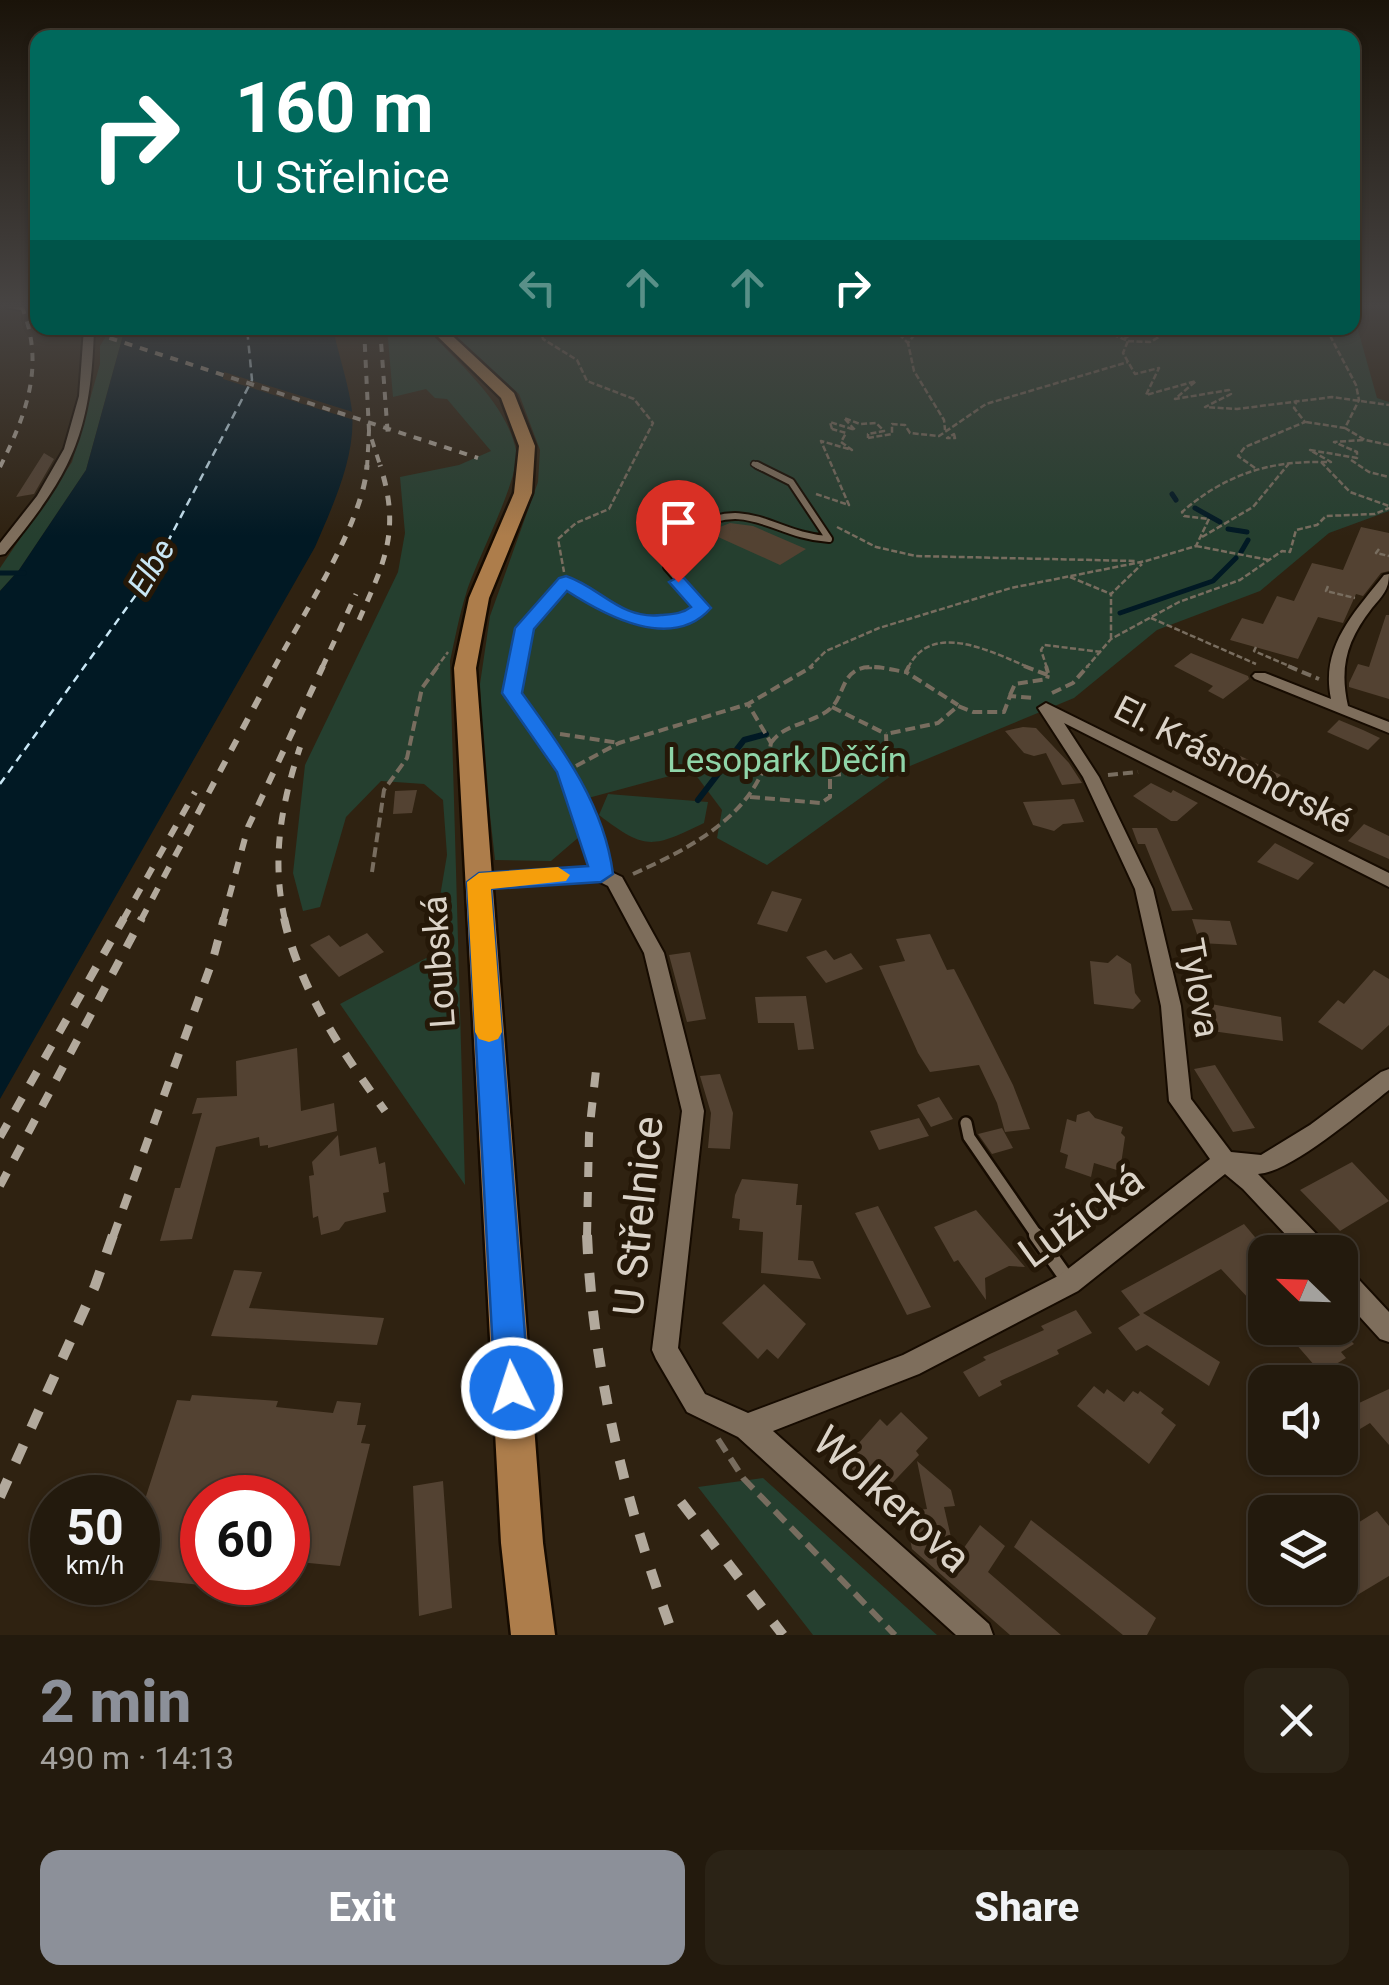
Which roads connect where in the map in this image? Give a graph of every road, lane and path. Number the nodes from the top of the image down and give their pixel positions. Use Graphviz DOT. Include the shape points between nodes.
graph roads {
  1 [pos="86,383"];
  2 [pos="495,383"];
  3 [pos="597,383"];
  4 [pos="922,383"];
  5 [pos="1055,383"];
  6 [pos="1152,383"];
  7 [pos="1188,383"];
  8 [pos="1193,383"];
  9 [pos="1355,383"];
  10 [pos="1297,400"];
  11 [pos="1360,400"];
  12 [pos="1389,404"];
  13 [pos="1306,422"];
  14 [pos="1345,428"];
  15 [pos="944,430"];
  16 [pos="951,436"];
  17 [pos="1365,440"];
  18 [pos="1389,445"];
  19 [pos="1346,458"];
  20 [pos="1292,460"];
  21 [pos="1321,462"];
  22 [pos="754,464"];
  23 [pos="1256,468"];
  24 [pos="1389,477"];
  25 [pos="797,488"];
  26 [pos="1389,507"];
  27 [pos="812,512"];
  28 [pos="1202,537"];
  29 [pos="1196,546"];
  30 [pos="1379,549"];
  31 [pos="0,551"];
  32 [pos="1389,556"];
  33 [pos="1269,560"];
  34 [pos="1146,562"];
  35 [pos="1068,576"];
  36 [pos="1389,578"];
  37 [pos="566,582"];
  38 [pos="1328,586"];
  39 [pos="1112,594"];
  40 [pos="1370,602"];
  41 [pos="1150,617"];
  42 [pos="470,632"];
  43 [pos="1111,639"];
  44 [pos="1256,647"];
  45 [pos="1102,652"];
  46 [pos="906,672"];
  47 [pos="1048,675"];
  48 [pos="1266,678"];
  49 [pos="1334,685"];
  50 [pos="1010,696"];
  51 [pos="748,704"];
  52 [pos="958,706"];
  53 [pos="832,707"];
  54 [pos="1046,708"];
  55 [pos="1341,708"];
  56 [pos="1389,728"];
  57 [pos="542,731"];
  58 [pos="886,734"];
  59 [pos="619,743"];
  60 [pos="772,743"];
  61 [pos="1168,768"];
  62 [pos="567,771"];
  63 [pos="1091,777"];
  64 [pos="750,797"];
  65 [pos="372,872"];
  66 [pos="608,878"];
  67 [pos="1389,881"];
  68 [pos="479,882"];
  69 [pos="1389,1078"];
  70 [pos="966,1123"];
  71 [pos="1225,1162"];
  72 [pos="1301,1235"];
  73 [pos="1070,1282"];
  74 [pos="1358,1297"];
  75 [pos="1389,1330"];
  76 [pos="696,1403"];
  77 [pos="748,1426"];
  78 [pos="532,1635"];
  79 [pos="896,1635"];
  80 [pos="978,1635"];
  1 -- 31 [label="street" via="68,460"];
  2 -- 42 [label="main road, Loubská" via="508,396 527,446 523,493"];
  3 -- 37 [label="path" via="646,406 653,423 609,509 558,539"];
  4 -- 15 [label="path"];
  5 -- 15 [label="path" via="986,404"];
  6 -- 7 [label="path" via="1146,396"];
  8 -- 10 [label="path" via="1175,398 1231,390 1205,406 1236,409"];
  9 -- 11 [label="path"];
  10 -- 11 [label="path"];
  10 -- 13 [label="path" via="1294,408"];
  11 -- 12 [label="path"];
  11 -- 14 [label="path"];
  13 -- 14 [label="path"];
  13 -- 23 [label="path" via="1245,447 1238,456"];
  14 -- 17 [label="path"];
  15 -- 16 [label="path"];
  15 -- 25 [label="path" via="920,435 892,424 892,434 868,438 884,431 868,421 844,418 855,430 830,422 846,433 841,442 852,450 821,441 849,505"];
  17 -- 18 [label="path"];
  17 -- 19 [label="path" via="1335,441 1358,453"];
  19 -- 21 [label="path" via="1310,450 1330,462"];
  19 -- 24 [label="path"];
  20 -- 21 [label="path"];
  20 -- 23 [label="path"];
  20 -- 28 [label="path" via="1267,497"];
  21 -- 26 [label="path" via="1345,492"];
  22 -- 25 [label="lane"];
  23 -- 28 [label="path" via="1222,482 1182,512 1209,519"];
  25 -- 27 [label="lane"];
  26 -- 33 [label="path" via="1326,516 1296,530 1290,552"];
  27 -- 34 [label="path" via="876,547 916,556"];
  27 -- 37 [label="lane" via="829,538 815,540 729,511 681,536 668,552 667,567 702,608 689,618 629,618"];
  28 -- 29 [label="path"];
  29 -- 33 [label="path"];
  29 -- 34 [label="path"];
  30 -- 32 [label="path"];
  33 -- 41 [label="path" via="1240,580"];
  34 -- 35 [label="path"];
  34 -- 39 [label="path"];
  35 -- 39 [label="path"];
  35 -- 51 [label="path" via="852,638"];
  36 -- 40 [label="street"];
  37 -- 57 [label="lane, U Střelnice" via="524,628 512,693"];
  38 -- 40 [label="path" via="1326,591"];
  39 -- 43 [label="path"];
  40 -- 49 [label="street" via="1334,656"];
  41 -- 43 [label="path"];
  41 -- 48 [label="path" via="1266,669"];
  42 -- 65 [label="path" via="422,688 407,758 384,790"];
  42 -- 68 [label="main road, Loubská" via="465,668"];
  43 -- 45 [label="path"];
  44 -- 49 [label="path" via="1254,652"];
  45 -- 47 [label="path" via="1044,645"];
  45 -- 50 [label="path" via="1073,683 1039,698"];
  46 -- 47 [label="path" via="914,653 945,640"];
  46 -- 52 [label="path"];
  46 -- 53 [label="path" via="856,670"];
  47 -- 50 [label="path" via="1015,684"];
  48 -- 55 [label="street"];
  49 -- 55 [label="street"];
  50 -- 52 [label="path" via="1004,712"];
  51 -- 59 [label="path"];
  51 -- 60 [label="path"];
  52 -- 58 [label="path" via="938,724"];
  53 -- 58 [label="path"];
  53 -- 60 [label="path" via="777,734"];
  54 -- 61 [label="street, El. Krásnohorské"];
  54 -- 63 [label="street, Tylova"];
  55 -- 56 [label="street"];
  57 -- 59 [label="path"];
  57 -- 62 [label="lane, U Střelnice"];
  58 -- 64 [label="path" via="888,759 881,767 830,776 826,801"];
  59 -- 62 [label="path"];
  60 -- 64 [label="path"];
  61 -- 63 [label="path"];
  61 -- 67 [label="street, El. Krásnohorské"];
  62 -- 66 [label="lane, U Střelnice"];
  63 -- 71 [label="street, Tylova" via="1148,906 1171,1006 1180,1100"];
  64 -- 66 [label="path" via="691,844"];
  66 -- 68 [label="street"];
  66 -- 76 [label="street, U Střelnice" via="654,953 693,1111 665,1350"];
  68 -- 78 [label="main road, Loubská"];
  69 -- 71 [label="street" via="1264,1165"];
  70 -- 73 [label="lane" via="969,1137"];
  71 -- 72 [label="street, Tylova"];
  71 -- 73 [label="street, Lužická"];
  73 -- 77 [label="street, Lužická" via="910,1365"];
  74 -- 75 [label="street"];
  76 -- 77 [label="street"];
  76 -- 79 [label="path" via="743,1478"];
  77 -- 80 [label="street, Wolkerova"];
}
